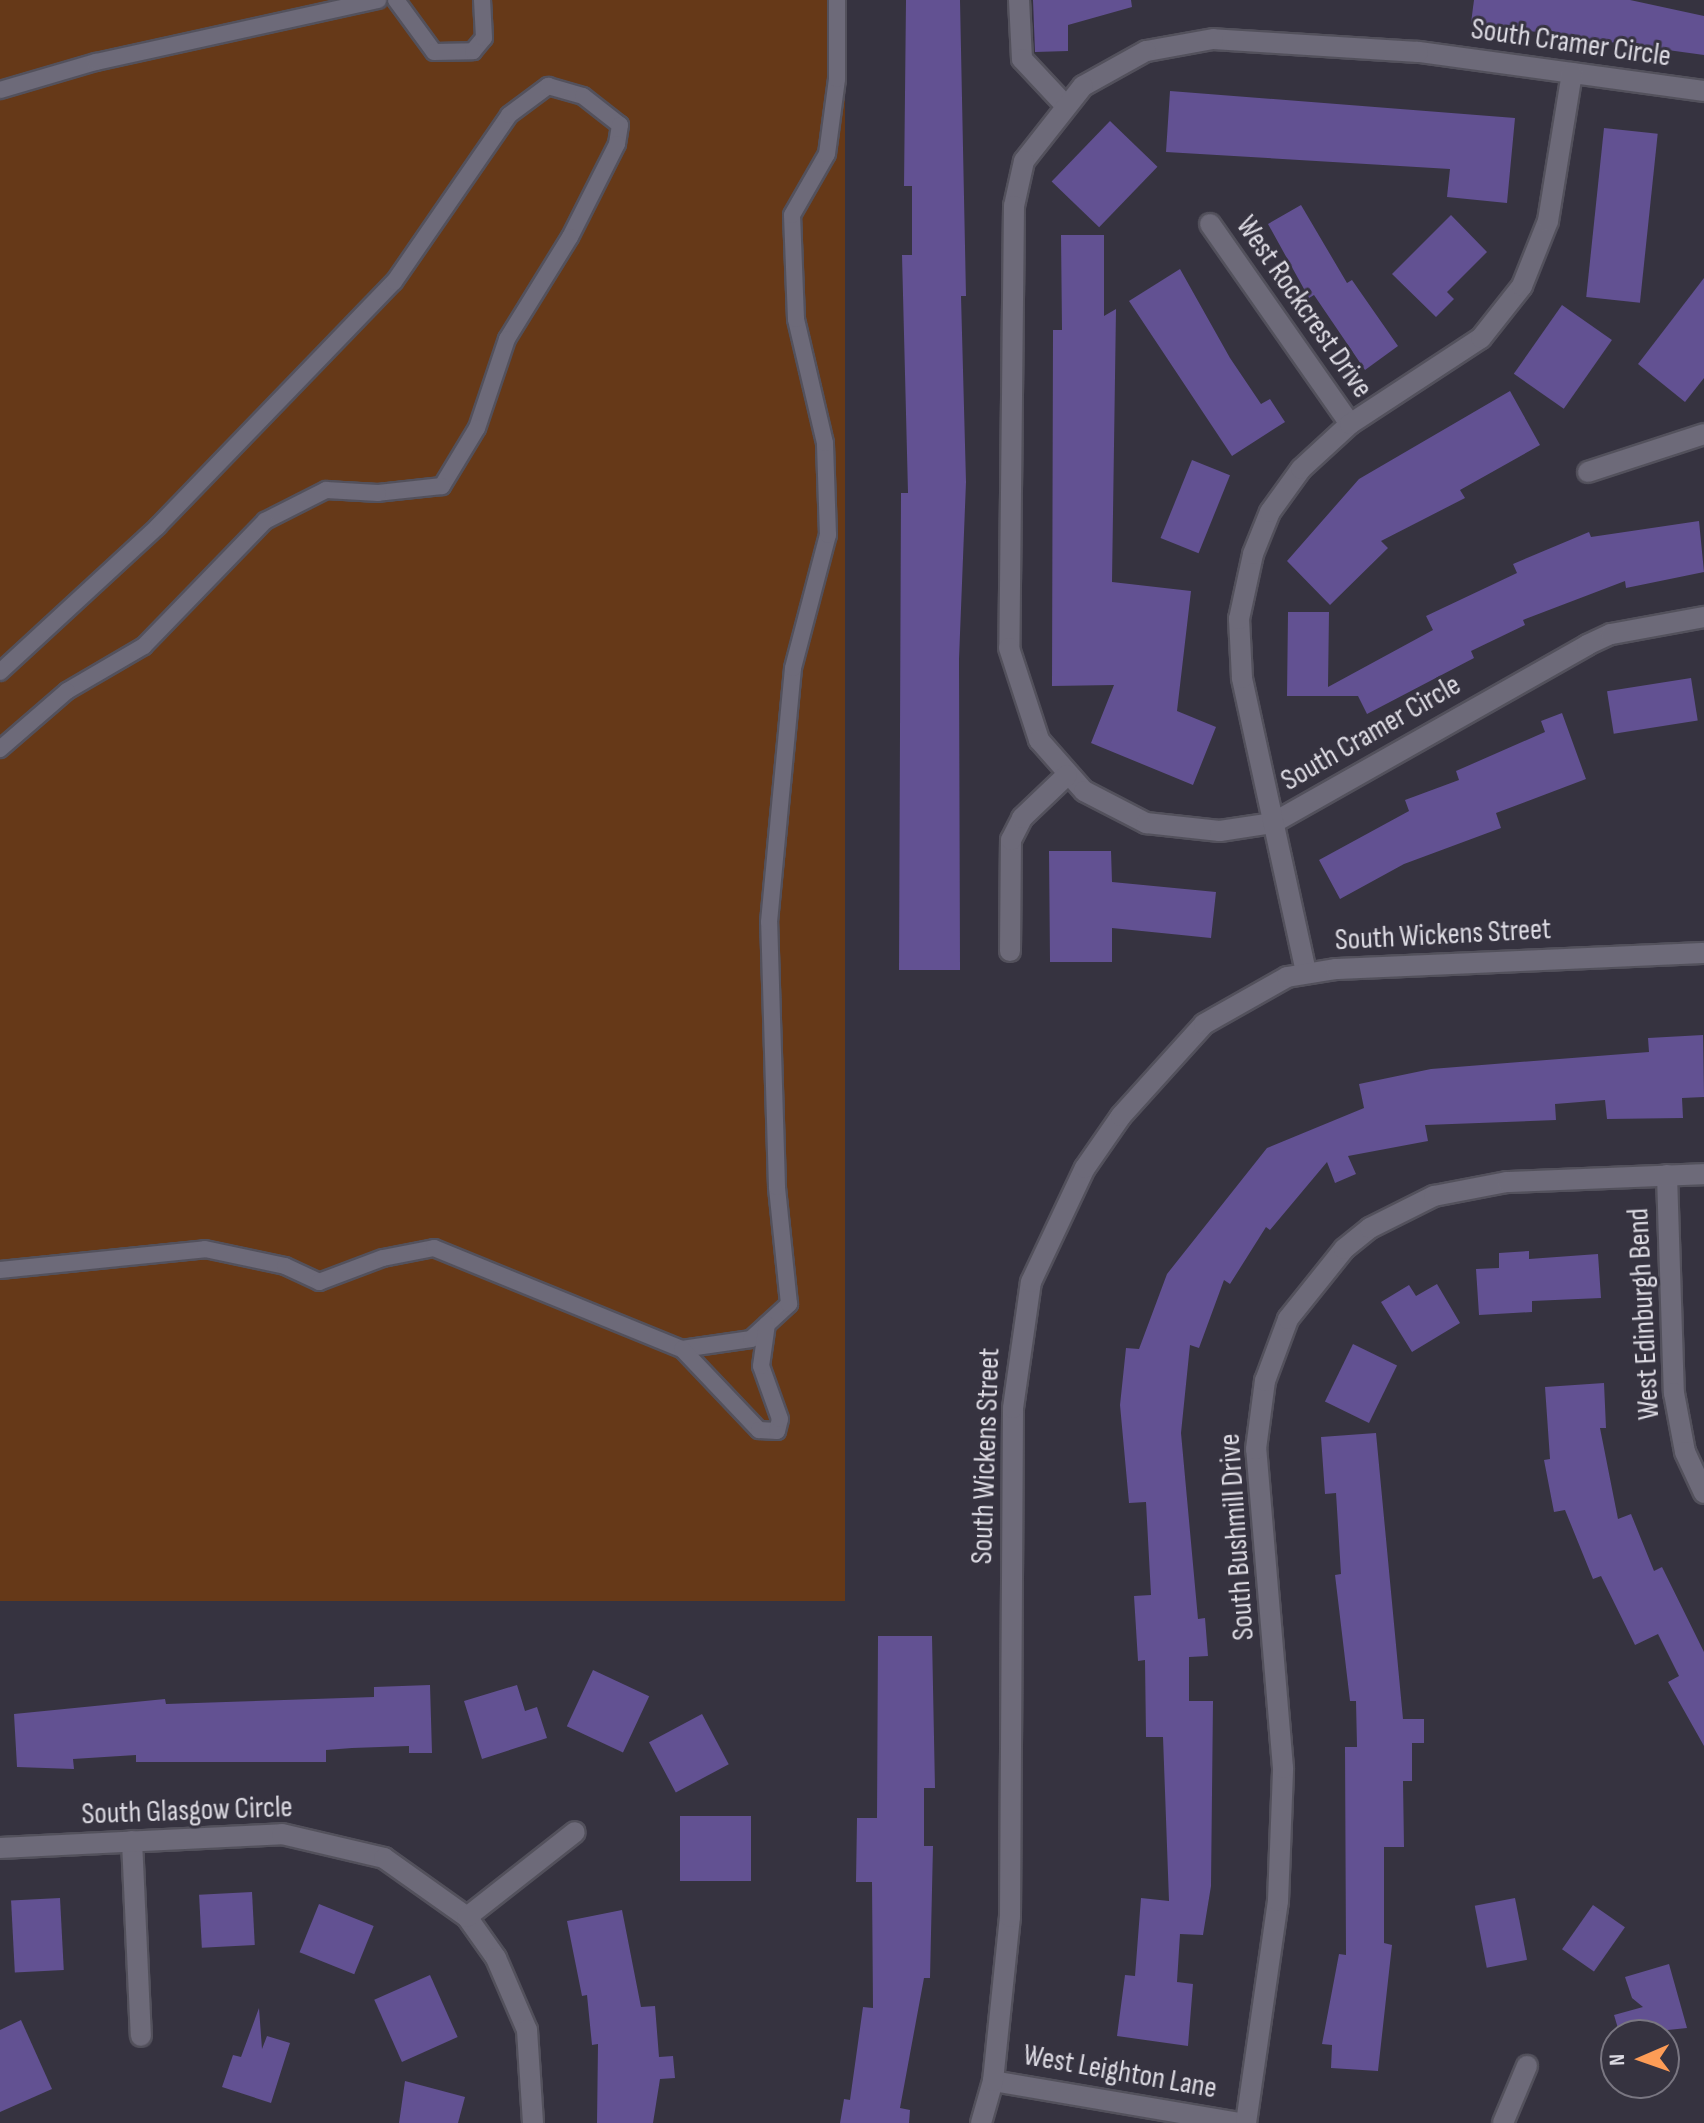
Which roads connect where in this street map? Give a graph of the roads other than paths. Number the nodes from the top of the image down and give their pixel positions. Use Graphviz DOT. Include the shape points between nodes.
graph roads {
  1 [pos="378,0"];
  2 [pos="396,0"];
  3 [pos="482,0"];
  4 [pos="837,0"];
  5 [pos="1019,0"];
  6 [pos="1572,73"];
  7 [pos="0,90"];
  8 [pos="1704,91"];
  9 [pos="1065,105"];
  10 [pos="1210,224"];
  11 [pos="1350,424"];
  12 [pos="1704,434"];
  13 [pos="1588,472"];
  14 [pos="1704,617"];
  15 [pos="0,672"];
  16 [pos="0,749"];
  17 [pos="1067,775"];
  18 [pos="1273,823"];
  19 [pos="1010,951"];
  20 [pos="1704,953"];
  21 [pos="1306,972"];
  22 [pos="1704,1174"];
  23 [pos="1667,1175"];
  24 [pos="0,1270"];
  25 [pos="767,1324"];
  26 [pos="682,1349"];
  27 [pos="1704,1493"];
  28 [pos="575,1832"];
  29 [pos="132,1841"];
  30 [pos="0,1848"];
  31 [pos="467,1917"];
  32 [pos="141,2036"];
  33 [pos="1527,2066"];
  34 [pos="993,2081"];
  35 [pos="533,2123"];
  36 [pos="981,2123"];
  37 [pos="1238,2123"];
  38 [pos="1246,2123"];
  39 [pos="1503,2123"];
  1 -- 7 [label="lane" via="96,62"];
  2 -- 3 [label="lane" via="434,52 473,51 484,38"];
  4 -- 25 [label="lane" via="837,79 827,154 792,215 796,319 825,443 828,535 793,668 771,894 777,1187 789,1304"];
  5 -- 9 [label="street" via="1022,59"];
  6 -- 8 [label="street, South Cramer Circle"];
  6 -- 9 [label="street, South Cramer Circle" via="1418,52 1191,40 1127,59"];
  6 -- 11 [label="street, West Rockcrest Drive" via="1548,221 1522,286 1481,338"];
  9 -- 17 [label="street, South Cramer Circle" via="1024,161 1014,206 1009,648 1039,740"];
  10 -- 11 [label="street, West Rockcrest Drive"];
  11 -- 18 [label="street, West Rockcrest Drive" via="1284,488 1260,533 1242,595 1242,678"];
  12 -- 13 [label="street"];
  14 -- 18 [label="street, South Cramer Circle" via="1587,645"];
  15 -- 16 [label="lane" via="178,506 394,282 509,115 548,86 583,96 620,125 617,144 570,237 507,339 477,428 442,486 378,493 326,490 265,521 144,646 67,691"];
  17 -- 18 [label="street, South Cramer Circle" via="1106,805 1166,829 1220,831"];
  17 -- 19 [label="street" via="1022,818 1011,840"];
  18 -- 21 [label="street, West Rockcrest Drive"];
  20 -- 21 [label="street, South Wickens Street"];
  21 -- 34 [label="street, South Wickens Street" via="1231,1004 1168,1062 1085,1168 1031,1282 1013,1408 1010,1917"];
  22 -- 23 [label="street, South Bushmill Drive"];
  23 -- 27 [label="street, West Edinburgh Bend" via="1674,1393 1685,1452"];
  23 -- 38 [label="street, South Bushmill Drive" via="1507,1182 1434,1196 1370,1228 1344,1249 1288,1319 1265,1381 1256,1449 1283,1768 1278,1901"];
  24 -- 26 [label="lane" via="205,1249 285,1266 319,1282 383,1258 434,1248"];
  25 -- 26 [label="lane" via="751,1339"];
  25 -- 26 [label="lane" via="761,1366 780,1419 777,1431 759,1430"];
  28 -- 31 [label="street"];
  29 -- 30 [label="street, South Glasgow Circle"];
  29 -- 31 [label="street, South Glasgow Circle" via="282,1834 342,1843 424,1881"];
  29 -- 32 [label="street"];
  31 -- 35 [label="street, South Glasgow Circle" via="496,1958 527,2030"];
  33 -- 39 [label="street"];
  34 -- 36 [label="street, South Wickens Street"];
  34 -- 37 [label="street, West Leighton Lane"];
}
